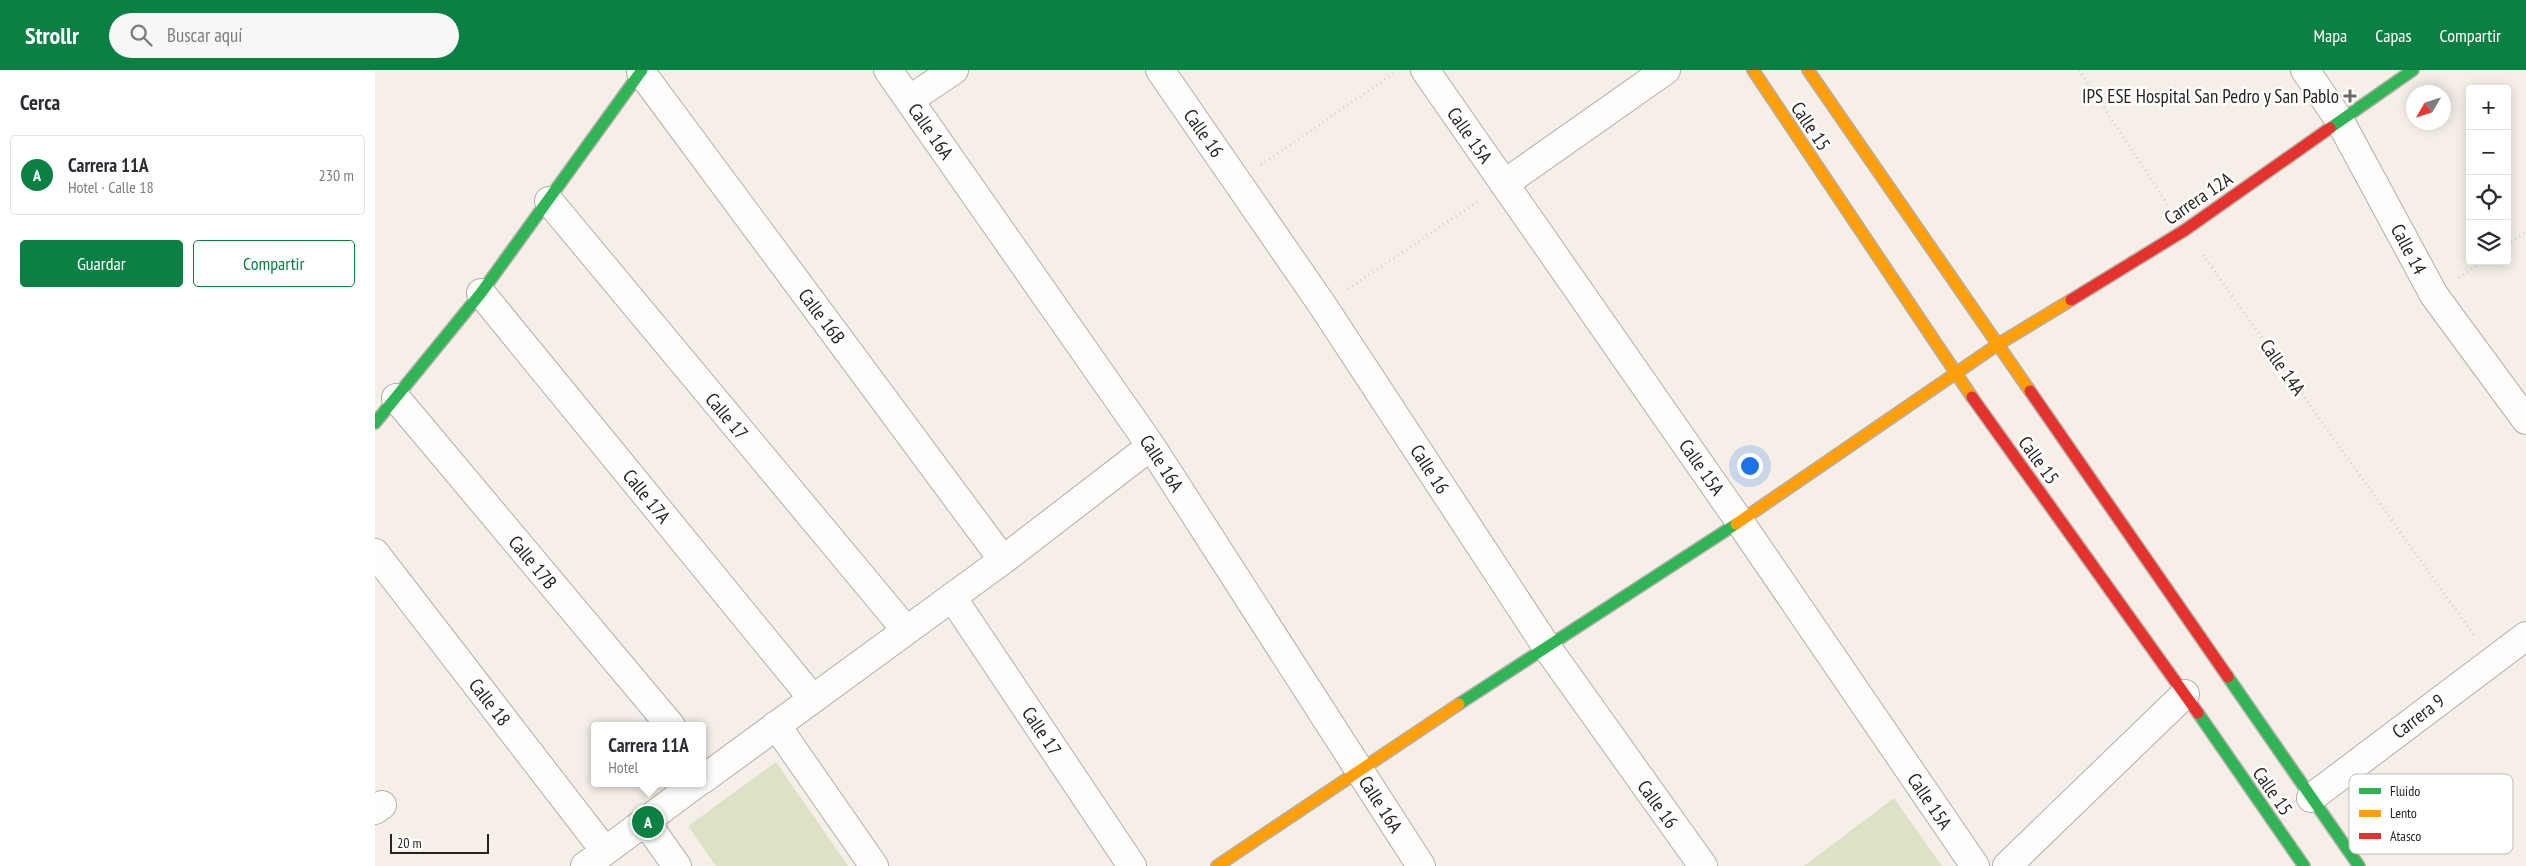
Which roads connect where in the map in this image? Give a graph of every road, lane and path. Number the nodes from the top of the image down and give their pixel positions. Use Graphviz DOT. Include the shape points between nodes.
graph roads {
  1 [pos="888,70"];
  2 [pos="954,70"];
  3 [pos="1160,70"];
  4 [pos="1399,70"];
  5 [pos="1425,70"];
  6 [pos="1666,70"];
  7 [pos="1753,70"];
  8 [pos="1808,70"];
  9 [pos="2079,70"];
  10 [pos="2305,70"];
  11 [pos="2413,70"];
  12 [pos="641,71"];
  13 [pos="909,100"];
  14 [pos="2340,122"];
  15 [pos="1237,181"];
  16 [pos="1504,184"];
  17 [pos="549,201"];
  18 [pos="2185,230"];
  19 [pos="2526,232"];
  20 [pos="2511,242"];
  21 [pos="481,293"];
  22 [pos="1323,306"];
  23 [pos="1997,345"];
  24 [pos="1956,375"];
  25 [pos="395,398"];
  26 [pos="2526,420"];
  27 [pos="375,423"];
  28 [pos="1151,446"];
  29 [pos="1740,522"];
  30 [pos="375,553"];
  31 [pos="1003,560"];
  32 [pos="952,597"];
  33 [pos="906,630"];
  34 [pos="2526,636"];
  35 [pos="1546,646"];
  36 [pos="2491,660"];
  37 [pos="2185,694"];
  38 [pos="813,699"];
  39 [pos="668,722"];
  40 [pos="776,725"];
  41 [pos="1359,770"];
  42 [pos="706,772"];
  43 [pos="687,787"];
  44 [pos="2311,798"];
  45 [pos="645,821"];
  46 [pos="2349,852"];
  47 [pos="2351,854"];
  48 [pos="595,858"];
  49 [pos="677,866"];
  50 [pos="874,866"];
  51 [pos="1132,866"];
  52 [pos="1217,866"];
  53 [pos="1421,866"];
  54 [pos="1703,866"];
  55 [pos="1975,866"];
  56 [pos="2007,866"];
  57 [pos="2304,866"];
  58 [pos="2359,866"];
  1 -- 13 [label="street, Calle 16A"];
  2 -- 13 [label="street"];
  3 -- 15 [label="street, Calle 16"];
  4 -- 15 [label="path"];
  5 -- 16 [label="street, Calle 15A"];
  6 -- 16 [label="street"];
  7 -- 24 [label="main road, Calle 15"];
  8 -- 23 [label="main road, Calle 15"];
  9 -- 18 [label="path, Calle 14A"];
  10 -- 14 [label="street, Calle 14"];
  11 -- 14 [label="main road, Carrera 12A"];
  12 -- 17 [label="main road"];
  12 -- 31 [label="street, Calle 16B"];
  13 -- 28 [label="street, Calle 16A"];
  14 -- 18 [label="main road, Carrera 12A"];
  14 -- 26 [label="street, Calle 14" via="2434,295"];
  15 -- 22 [label="street, Calle 16"];
  16 -- 22 [label="path"];
  16 -- 29 [label="street, Calle 15A"];
  17 -- 21 [label="main road"];
  17 -- 33 [label="street, Calle 17"];
  18 -- 23 [label="main road, Carrera 12A"];
  18 -- 36 [label="path, Calle 14A"];
  19 -- 20 [label="path"];
  21 -- 25 [label="main road"];
  21 -- 38 [label="street, Calle 17A"];
  22 -- 35 [label="street, Calle 16"];
  23 -- 24 [label="main road, Carrera 12A"];
  23 -- 44 [label="main road, Calle 15"];
  24 -- 29 [label="main road, Carrera 12A"];
  24 -- 37 [label="main road, Calle 15"];
  25 -- 27 [label="main road"];
  25 -- 39 [label="street, Calle 17B"];
  28 -- 31 [label="street"];
  28 -- 41 [label="street, Calle 16A"];
  29 -- 35 [label="main road, Carrera 12A"];
  29 -- 55 [label="street, Calle 15A"];
  30 -- 48 [label="street, Calle 18"];
  31 -- 32 [label="street"];
  32 -- 33 [label="street"];
  32 -- 51 [label="street, Calle 17"];
  33 -- 38 [label="street"];
  34 -- 36 [label="street, Carrera 9"];
  35 -- 41 [label="main road, Carrera 12A"];
  35 -- 54 [label="street, Calle 16"];
  36 -- 44 [label="street, Carrera 9"];
  37 -- 56 [label="street"];
  37 -- 57 [label="main road, Calle 15"];
  38 -- 40 [label="street"];
  40 -- 42 [label="street"];
  40 -- 50 [label="street"];
  41 -- 52 [label="main road, Carrera 12A"];
  41 -- 53 [label="street, Calle 16A"];
  43 -- 45 [label="street"];
  44 -- 46 [label="main road, Calle 15"];
  45 -- 48 [label="street"];
  45 -- 49 [label="street"];
  47 -- 58 [label="main road, Calle 15"];
}
